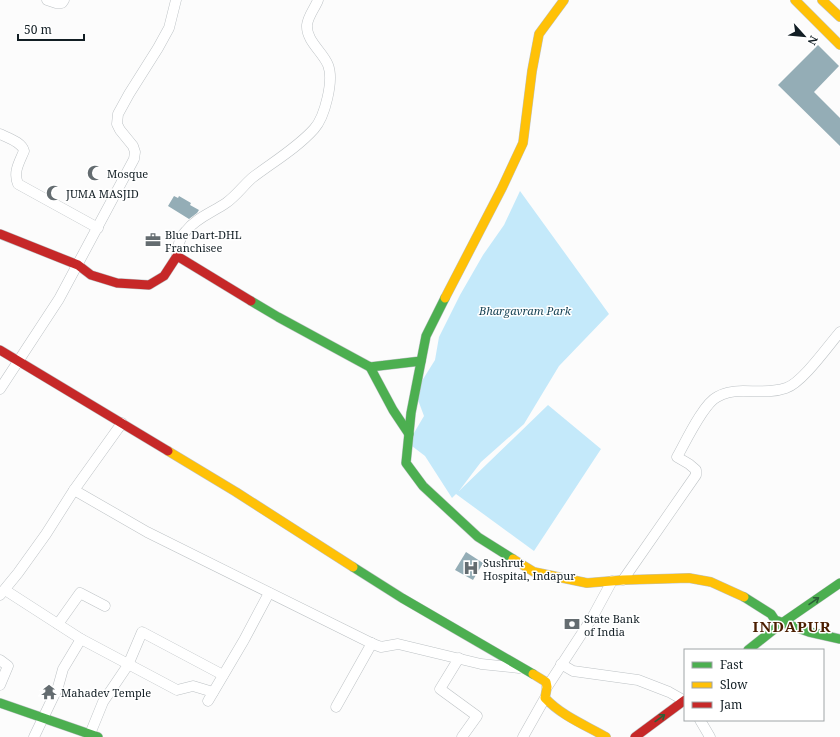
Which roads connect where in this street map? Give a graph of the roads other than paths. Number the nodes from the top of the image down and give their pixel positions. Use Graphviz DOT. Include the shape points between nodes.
graph roads {
  1 [pos="47,0"];
  2 [pos="64,0"];
  3 [pos="176,0"];
  4 [pos="318,0"];
  5 [pos="564,0"];
  6 [pos="795,0"];
  7 [pos="822,0"];
  8 [pos="840,17"];
  9 [pos="840,45"];
  10 [pos="0,134"];
  11 [pos="98,228"];
  12 [pos="0,234"];
  13 [pos="176,256"];
  14 [pos="78,265"];
  15 [pos="840,332"];
  16 [pos="0,350"];
  17 [pos="18,361"];
  18 [pos="421,361"];
  19 [pos="370,367"];
  20 [pos="0,389"];
  21 [pos="122,424"];
  22 [pos="409,434"];
  23 [pos="74,490"];
  24 [pos="623,580"];
  25 [pos="612,581"];
  26 [pos="840,583"];
  27 [pos="2,592"];
  28 [pos="269,593"];
  29 [pos="840,594"];
  30 [pos="105,606"];
  31 [pos="790,623"];
  32 [pos="58,624"];
  33 [pos="840,630"];
  34 [pos="81,639"];
  35 [pos="840,640"];
  36 [pos="372,643"];
  37 [pos="750,649"];
  38 [pos="763,649"];
  39 [pos="459,658"];
  40 [pos="0,660"];
  41 [pos="128,664"];
  42 [pos="561,664"];
  43 [pos="521,668"];
  44 [pos="223,675"];
  45 [pos="0,685"];
  46 [pos="547,687"];
  47 [pos="545,698"];
  48 [pos="684,700"];
  49 [pos="684,701"];
  50 [pos="0,703"];
  51 [pos="336,708"];
  52 [pos="684,712"];
  53 [pos="43,718"];
  54 [pos="677,718"];
  55 [pos="701,721"];
  56 [pos="88,735"];
  57 [pos="34,737"];
  58 [pos="462,737"];
  59 [pos="522,737"];
  60 [pos="606,737"];
  61 [pos="635,737"];
  62 [pos="710,737"];
  1 -- 2 [label="street" via="62,3"];
  3 -- 11 [label="street" via="169,28 118,114 117,124 133,146 134,158"];
  4 -- 13 [label="street" via="307,25 312,41 328,64 330,72 330,85 320,121 300,142 253,178 226,203 186,230 180,238"];
  5 -- 18 [label="street" via="539,34 523,143 426,336"];
  6 -- 9 [label="street"];
  7 -- 8 [label="street"];
  10 -- 11 [label="street" via="24,148 15,171 18,184"];
  11 -- 14 [label="street"];
  12 -- 14 [label="street"];
  13 -- 14 [label="street" via="164,276 149,285 117,283 91,275"];
  13 -- 19 [label="street" via="278,317"];
  14 -- 17 [label="street"];
  15 -- 24 [label="street" via="798,382 770,391 729,392 716,397 706,406 677,457 696,470 696,475"];
  16 -- 17 [label="street"];
  17 -- 20 [label="street"];
  17 -- 21 [label="street"];
  18 -- 19 [label="street"];
  18 -- 22 [label="street"];
  19 -- 22 [label="street"];
  21 -- 23 [label="street"];
  21 -- 43 [label="street" via="236,492 402,598"];
  22 -- 25 [label="street" via="406,463 423,486 478,537 534,572 587,583"];
  23 -- 27 [label="street" via="46,534"];
  23 -- 28 [label="street" via="147,532"];
  24 -- 25 [label="street"];
  24 -- 31 [label="street" via="689,578 711,582 733,591 771,614 778,614"];
  25 -- 42 [label="street" via="592,618"];
  31 -- 26 [label="street, one-way"];
  27 -- 32 [label="street"];
  28 -- 36 [label="street"];
  28 -- 44 [label="street"];
  29 -- 31 [label="street"];
  30 -- 32 [label="street" via="80,593"];
  31 -- 33 [label="street"];
  31 -- 35 [label="street" via="809,632"];
  31 -- 37 [label="street"];
  31 -- 38 [label="street"];
  32 -- 34 [label="street"];
  34 -- 41 [label="street"];
  34 -- 53 [label="street" via="63,669 58,687"];
  36 -- 39 [label="street" via="381,646 398,644"];
  36 -- 51 [label="street"];
  39 -- 43 [label="street" via="481,664"];
  39 -- 58 [label="street" via="440,689 477,716"];
  40 -- 45 [label="street" via="8,666"];
  41 -- 44 [label="street" via="177,690 193,686 210,696"];
  41 -- 44 [label="street" via="142,632"];
  41 -- 56 [label="street" via="103,702"];
  42 -- 46 [label="street"];
  42 -- 48 [label="street" via="573,671 638,680"];
  43 -- 46 [label="street" via="546,682"];
  46 -- 47 [label="street"];
  47 -- 59 [label="street"];
  47 -- 60 [label="street" via="549,704"];
  61 -- 49 [label="street, one-way"];
  50 -- 53 [label="street"];
  52 -- 54 [label="street"];
  53 -- 56 [label="street"];
  53 -- 57 [label="street"];
  55 -- 62 [label="street"];
}
